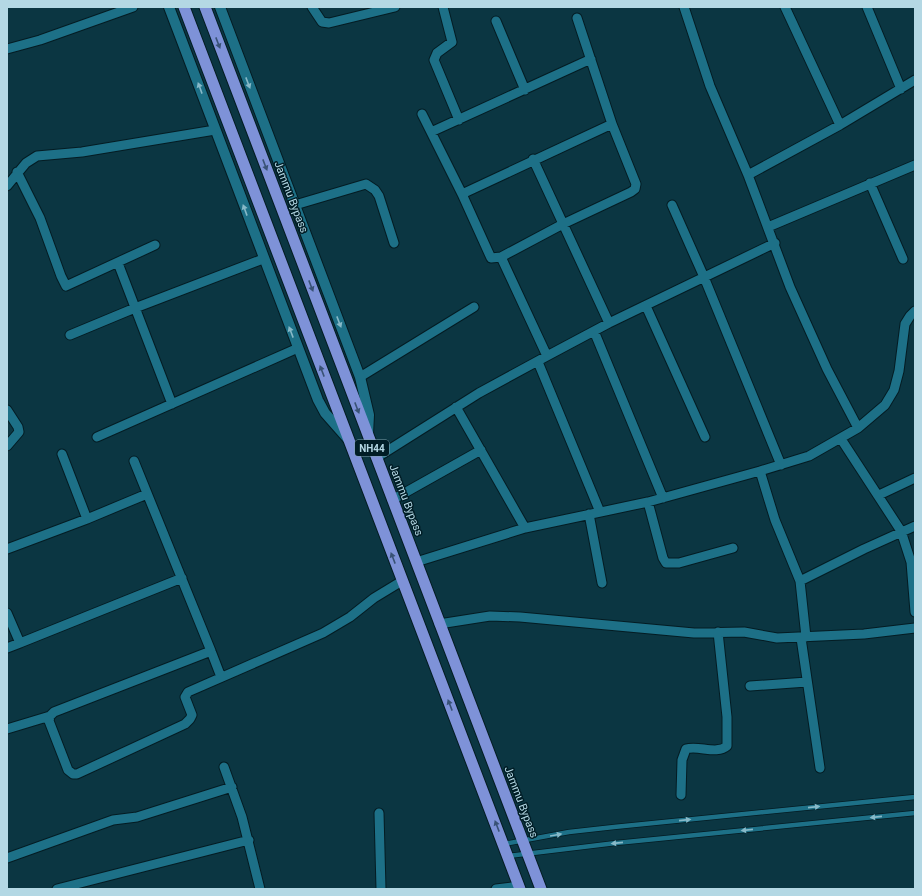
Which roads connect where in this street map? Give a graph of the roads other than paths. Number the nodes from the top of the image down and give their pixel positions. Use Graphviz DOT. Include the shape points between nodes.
graph roads {
  1 [pos="133,7"];
  2 [pos="169,7"];
  3 [pos="184,7"];
  4 [pos="205,7"];
  5 [pos="220,7"];
  6 [pos="312,7"];
  7 [pos="396,7"];
  8 [pos="443,7"];
  9 [pos="684,7"];
  10 [pos="785,7"];
  11 [pos="866,7"];
  12 [pos="577,18"];
  13 [pos="496,21"];
  14 [pos="7,49"];
  15 [pos="591,59"];
  16 [pos="915,80"];
  17 [pos="901,89"];
  18 [pos="524,90"];
  19 [pos="422,114"];
  20 [pos="460,120"];
  21 [pos="612,124"];
  22 [pos="840,125"];
  23 [pos="215,130"];
  24 [pos="430,132"];
  25 [pos="533,159"];
  26 [pos="915,165"];
  27 [pos="17,172"];
  28 [pos="748,175"];
  29 [pos="870,183"];
  30 [pos="7,186"];
  31 [pos="462,194"];
  32 [pos="295,205"];
  33 [pos="672,205"];
  34 [pos="563,224"];
  35 [pos="768,227"];
  36 [pos="394,243"];
  37 [pos="774,243"];
  38 [pos="155,245"];
  39 [pos="501,258"];
  40 [pos="263,259"];
  41 [pos="903,259"];
  42 [pos="118,262"];
  43 [pos="704,277"];
  44 [pos="646,306"];
  45 [pos="474,307"];
  46 [pos="135,308"];
  47 [pos="915,311"];
  48 [pos="609,324"];
  49 [pos="594,331"];
  50 [pos="70,335"];
  51 [pos="298,348"];
  52 [pos="547,356"];
  53 [pos="538,362"];
  54 [pos="360,377"];
  55 [pos="172,404"];
  56 [pos="456,407"];
  57 [pos="7,410"];
  58 [pos="858,428"];
  59 [pos="97,437"];
  60 [pos="368,437"];
  61 [pos="705,437"];
  62 [pos="348,439"];
  63 [pos="841,439"];
  64 [pos="7,446"];
  65 [pos="481,450"];
  66 [pos="62,454"];
  67 [pos="376,458"];
  68 [pos="134,461"];
  69 [pos="781,465"];
  70 [pos="760,472"];
  71 [pos="915,478"];
  72 [pos="147,494"];
  73 [pos="879,495"];
  74 [pos="663,498"];
  75 [pos="392,500"];
  76 [pos="648,502"];
  77 [pos="600,512"];
  78 [pos="589,514"];
  79 [pos="87,519"];
  80 [pos="915,526"];
  81 [pos="525,528"];
  82 [pos="901,531"];
  83 [pos="733,548"];
  84 [pos="7,549"];
  85 [pos="416,562"];
  86 [pos="182,578"];
  87 [pos="402,581"];
  88 [pos="800,581"];
  89 [pos="602,583"];
  90 [pos="915,612"];
  91 [pos="7,613"];
  92 [pos="439,624"];
  93 [pos="915,628"];
  94 [pos="718,632"];
  95 [pos="804,637"];
  96 [pos="20,643"];
  97 [pos="7,648"];
  98 [pos="211,651"];
  99 [pos="221,677"];
  100 [pos="807,682"];
  101 [pos="750,686"];
  102 [pos="50,716"];
  103 [pos="7,729"];
  104 [pos="224,767"];
  105 [pos="820,768"];
  106 [pos="232,787"];
  107 [pos="681,795"];
  108 [pos="915,797"];
  109 [pos="378,813"];
  110 [pos="915,813"];
  111 [pos="249,840"];
  112 [pos="522,841"];
  113 [pos="504,844"];
  114 [pos="526,853"];
  115 [pos="508,856"];
  116 [pos="7,858"];
  117 [pos="520,887"];
  118 [pos="57,889"];
  119 [pos="260,889"];
  120 [pos="380,889"];
  121 [pos="496,889"];
  122 [pos="541,889"];
  1 -- 14 [label="street"];
  23 -- 2 [label="street, one-way"];
  62 -- 3 [label="highway, NH44, one-way"];
  4 -- 60 [label="highway, Jammu Bypass / NH44, one-way"];
  5 -- 32 [label="street, one-way"];
  6 -- 7 [label="street" via="322,22 329,24"];
  8 -- 20 [label="street" via="452,42 437,53 434,60"];
  9 -- 28 [label="street" via="710,86"];
  10 -- 22 [label="street"];
  11 -- 17 [label="street"];
  12 -- 15 [label="street"];
  13 -- 18 [label="street"];
  15 -- 18 [label="street"];
  15 -- 21 [label="street"];
  16 -- 17 [label="street"];
  17 -- 22 [label="street"];
  18 -- 20 [label="street"];
  19 -- 24 [label="street"];
  20 -- 24 [label="street"];
  21 -- 25 [label="street"];
  21 -- 34 [label="street" via="636,184 635,189"];
  22 -- 28 [label="street"];
  23 -- 27 [label="street" via="82,152 37,156"];
  40 -- 23 [label="street, one-way"];
  24 -- 31 [label="street"];
  25 -- 31 [label="street"];
  25 -- 34 [label="street"];
  26 -- 29 [label="street"];
  27 -- 30 [label="street"];
  27 -- 42 [label="street" via="40,218 66,286"];
  28 -- 35 [label="street"];
  29 -- 35 [label="street"];
  29 -- 41 [label="street"];
  31 -- 39 [label="street" via="488,255 495,259"];
  32 -- 36 [label="street" via="366,184 379,196"];
  32 -- 54 [label="street, one-way"];
  33 -- 43 [label="street"];
  34 -- 39 [label="street"];
  34 -- 48 [label="street"];
  35 -- 37 [label="street"];
  37 -- 43 [label="street"];
  37 -- 58 [label="street" via="808,327"];
  38 -- 42 [label="street"];
  39 -- 52 [label="street"];
  40 -- 46 [label="street"];
  51 -- 40 [label="street, one-way"];
  42 -- 46 [label="street"];
  43 -- 44 [label="street"];
  43 -- 69 [label="street"];
  44 -- 48 [label="street"];
  44 -- 61 [label="street"];
  45 -- 54 [label="street"];
  46 -- 50 [label="street"];
  46 -- 55 [label="street"];
  47 -- 58 [label="street" via="905,324 894,390 885,405"];
  48 -- 49 [label="street"];
  49 -- 52 [label="street"];
  49 -- 74 [label="street"];
  51 -- 55 [label="street"];
  51 -- 62 [label="street" via="325,413"];
  52 -- 53 [label="street"];
  53 -- 56 [label="street"];
  53 -- 77 [label="street"];
  54 -- 60 [label="street" via="369,415"];
  55 -- 59 [label="street"];
  56 -- 65 [label="street"];
  56 -- 67 [label="street"];
  57 -- 64 [label="street" via="20,432"];
  58 -- 63 [label="street"];
  60 -- 67 [label="highway, Jammu Bypass / NH44"];
  87 -- 62 [label="highway, NH44, one-way"];
  63 -- 69 [label="street" via="809,456"];
  63 -- 73 [label="street"];
  65 -- 75 [label="street"];
  65 -- 81 [label="street"];
  66 -- 79 [label="street"];
  67 -- 75 [label="highway, Jammu Bypass / NH44"];
  68 -- 72 [label="street"];
  69 -- 70 [label="street"];
  70 -- 74 [label="street"];
  70 -- 88 [label="street" via="775,520"];
  71 -- 73 [label="street"];
  72 -- 79 [label="street"];
  72 -- 86 [label="street"];
  73 -- 82 [label="street"];
  74 -- 76 [label="street"];
  75 -- 85 [label="highway, Jammu Bypass / NH44"];
  76 -- 77 [label="street"];
  76 -- 83 [label="street" via="666,563"];
  77 -- 78 [label="street"];
  78 -- 81 [label="street"];
  78 -- 89 [label="street"];
  79 -- 84 [label="street"];
  80 -- 82 [label="street"];
  81 -- 85 [label="street"];
  82 -- 88 [label="street"];
  82 -- 90 [label="street" via="911,562"];
  85 -- 92 [label="highway, Jammu Bypass / NH44"];
  86 -- 96 [label="street"];
  86 -- 98 [label="street"];
  87 -- 99 [label="street" via="337,625"];
  113 -- 87 [label="highway, NH44, one-way"];
  88 -- 95 [label="street"];
  91 -- 96 [label="street"];
  92 -- 94 [label="street" via="490,616 694,633"];
  92 -- 112 [label="highway, Jammu Bypass / NH44"];
  93 -- 95 [label="street"];
  94 -- 95 [label="street" via="744,632 777,638"];
  94 -- 107 [label="street" via="727,717 726,746 719,750 693,747 686,749 682,760"];
  95 -- 100 [label="street"];
  96 -- 97 [label="street"];
  98 -- 99 [label="street"];
  98 -- 102 [label="street" via="54,712"];
  99 -- 102 [label="street" via="186,694 192,715 188,722 77,774 68,770 49,721"];
  100 -- 101 [label="street"];
  100 -- 105 [label="street"];
  102 -- 103 [label="street"];
  104 -- 106 [label="street"];
  106 -- 111 [label="street"];
  106 -- 116 [label="street" via="137,817 113,820"];
  112 -- 108 [label="lane, one-way" via="614,827"];
  109 -- 120 [label="street"];
  110 -- 114 [label="lane, one-way"];
  111 -- 118 [label="street"];
  111 -- 119 [label="street"];
  112 -- 113 [label="lane"];
  112 -- 114 [label="highway, Jammu Bypass / NH44"];
  113 -- 115 [label="highway, NH44"];
  114 -- 115 [label="lane"];
  114 -- 122 [label="highway, Jammu Bypass / NH44"];
  115 -- 117 [label="highway, NH44"];
  117 -- 121 [label="street"];
}
